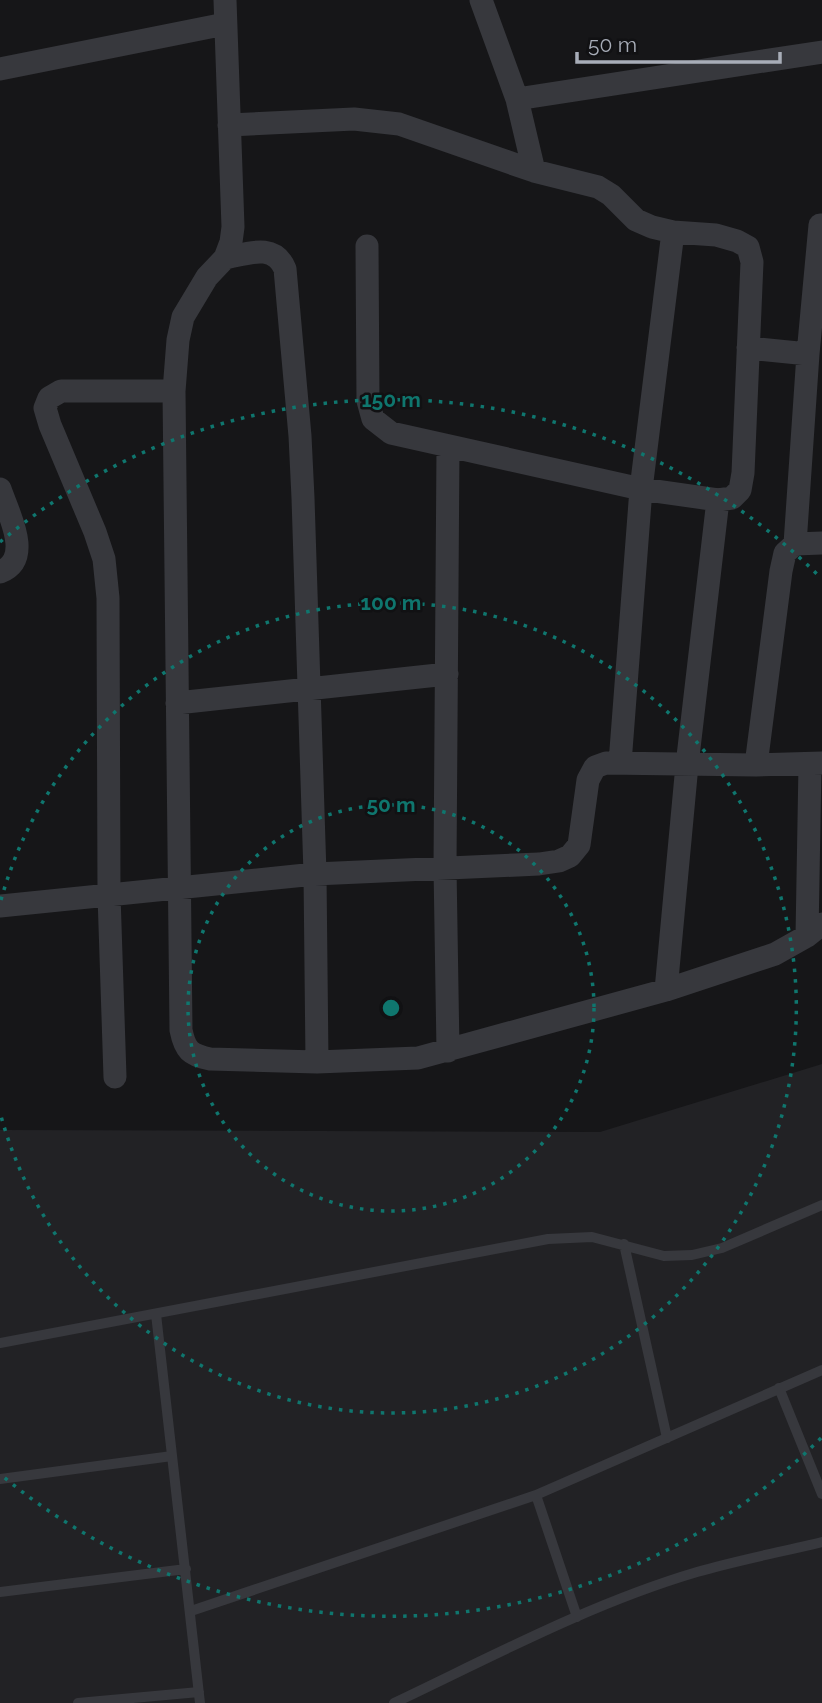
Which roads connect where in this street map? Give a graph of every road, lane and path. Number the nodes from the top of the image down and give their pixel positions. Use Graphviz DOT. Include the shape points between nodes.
graph roads {
  1 [pos="225,0"];
  2 [pos="481,0"];
  3 [pos="225,24"];
  4 [pos="822,52"];
  5 [pos="0,69"];
  6 [pos="517,99"];
  7 [pos="229,125"];
  8 [pos="534,171"];
  9 [pos="822,225"];
  10 [pos="673,232"];
  11 [pos="367,246"];
  12 [pos="225,258"];
  13 [pos="748,348"];
  14 [pos="808,354"];
  15 [pos="174,391"];
  16 [pos="448,447"];
  17 [pos="0,489"];
  18 [pos="641,489"];
  19 [pos="718,500"];
  20 [pos="822,543"];
  21 [pos="795,544"];
  22 [pos="0,572"];
  23 [pos="447,674"];
  24 [pos="309,688"];
  25 [pos="177,703"];
  26 [pos="620,763"];
  27 [pos="816,763"];
  28 [pos="687,765"];
  29 [pos="756,765"];
  30 [pos="445,867"];
  31 [pos="314,874"];
  32 [pos="178,888"];
  33 [pos="110,895"];
  34 [pos="0,906"];
  35 [pos="815,930"];
  36 [pos="666,990"];
  37 [pos="448,1051"];
  38 [pos="317,1062"];
  39 [pos="115,1077"];
  40 [pos="822,1205"];
  41 [pos="624,1244"];
  42 [pos="156,1314"];
  43 [pos="0,1343"];
  44 [pos="822,1370"];
  45 [pos="779,1388"];
  46 [pos="667,1437"];
  47 [pos="172,1456"];
  48 [pos="0,1479"];
  49 [pos="822,1494"];
  50 [pos="536,1495"];
  51 [pos="822,1542"];
  52 [pos="186,1569"];
  53 [pos="0,1592"];
  54 [pos="191,1611"];
  55 [pos="577,1617"];
  56 [pos="200,1698"];
  57 [pos="78,1703"];
  58 [pos="394,1703"];
  1 -- 3 [label="street"];
  2 -- 6 [label="street"];
  3 -- 5 [label="street"];
  3 -- 7 [label="street"];
  4 -- 6 [label="street"];
  6 -- 8 [label="street"];
  7 -- 8 [label="street" via="380,120"];
  7 -- 12 [label="street" via="233,227"];
  8 -- 10 [label="street" via="598,187 636,220"];
  9 -- 14 [label="street"];
  10 -- 13 [label="street" via="716,235 748,247 752,262"];
  10 -- 18 [label="street"];
  11 -- 16 [label="street" via="368,401 373,419 391,433"];
  12 -- 15 [label="street" via="183,317"];
  12 -- 24 [label="street" via="273,253 283,264 300,436"];
  13 -- 14 [label="street"];
  13 -- 19 [label="street" via="740,490 732,498"];
  14 -- 21 [label="street"];
  15 -- 25 [label="street"];
  15 -- 33 [label="street" via="61,391 49,398 45,408 104,559"];
  16 -- 18 [label="street"];
  16 -- 23 [label="street"];
  17 -- 22 [label="street" via="18,549 15,562"];
  18 -- 19 [label="street"];
  18 -- 26 [label="street"];
  19 -- 28 [label="street"];
  20 -- 21 [label="street"];
  21 -- 29 [label="street" via="785,553 781,571"];
  23 -- 24 [label="street"];
  23 -- 30 [label="street"];
  24 -- 25 [label="street"];
  24 -- 31 [label="street"];
  25 -- 32 [label="street"];
  26 -- 28 [label="street"];
  26 -- 30 [label="street" via="596,767 589,780 579,845 570,856 539,864"];
  27 -- 29 [label="street"];
  27 -- 35 [label="street"];
  28 -- 29 [label="street"];
  28 -- 36 [label="street"];
  30 -- 31 [label="street"];
  30 -- 37 [label="street"];
  31 -- 32 [label="street"];
  31 -- 38 [label="street"];
  32 -- 33 [label="street"];
  32 -- 38 [label="street" via="184,1045 193,1056 210,1059"];
  33 -- 34 [label="street"];
  33 -- 39 [label="street"];
  35 -- 36 [label="street" via="775,954"];
  36 -- 37 [label="street"];
  37 -- 38 [label="street" via="418,1058"];
  40 -- 41 [label="lane" via="722,1248 692,1255 664,1256"];
  41 -- 42 [label="lane" via="592,1237 548,1239"];
  41 -- 46 [label="lane"];
  42 -- 43 [label="lane"];
  42 -- 47 [label="lane"];
  44 -- 45 [label="lane"];
  45 -- 46 [label="lane"];
  45 -- 49 [label="lane"];
  46 -- 50 [label="lane"];
  47 -- 48 [label="lane"];
  47 -- 52 [label="lane"];
  50 -- 54 [label="lane"];
  50 -- 55 [label="lane"];
  51 -- 55 [label="lane" via="698,1572"];
  52 -- 53 [label="lane"];
  52 -- 54 [label="lane"];
  54 -- 56 [label="lane"];
  55 -- 58 [label="lane"];
  56 -- 57 [label="lane"];
}
